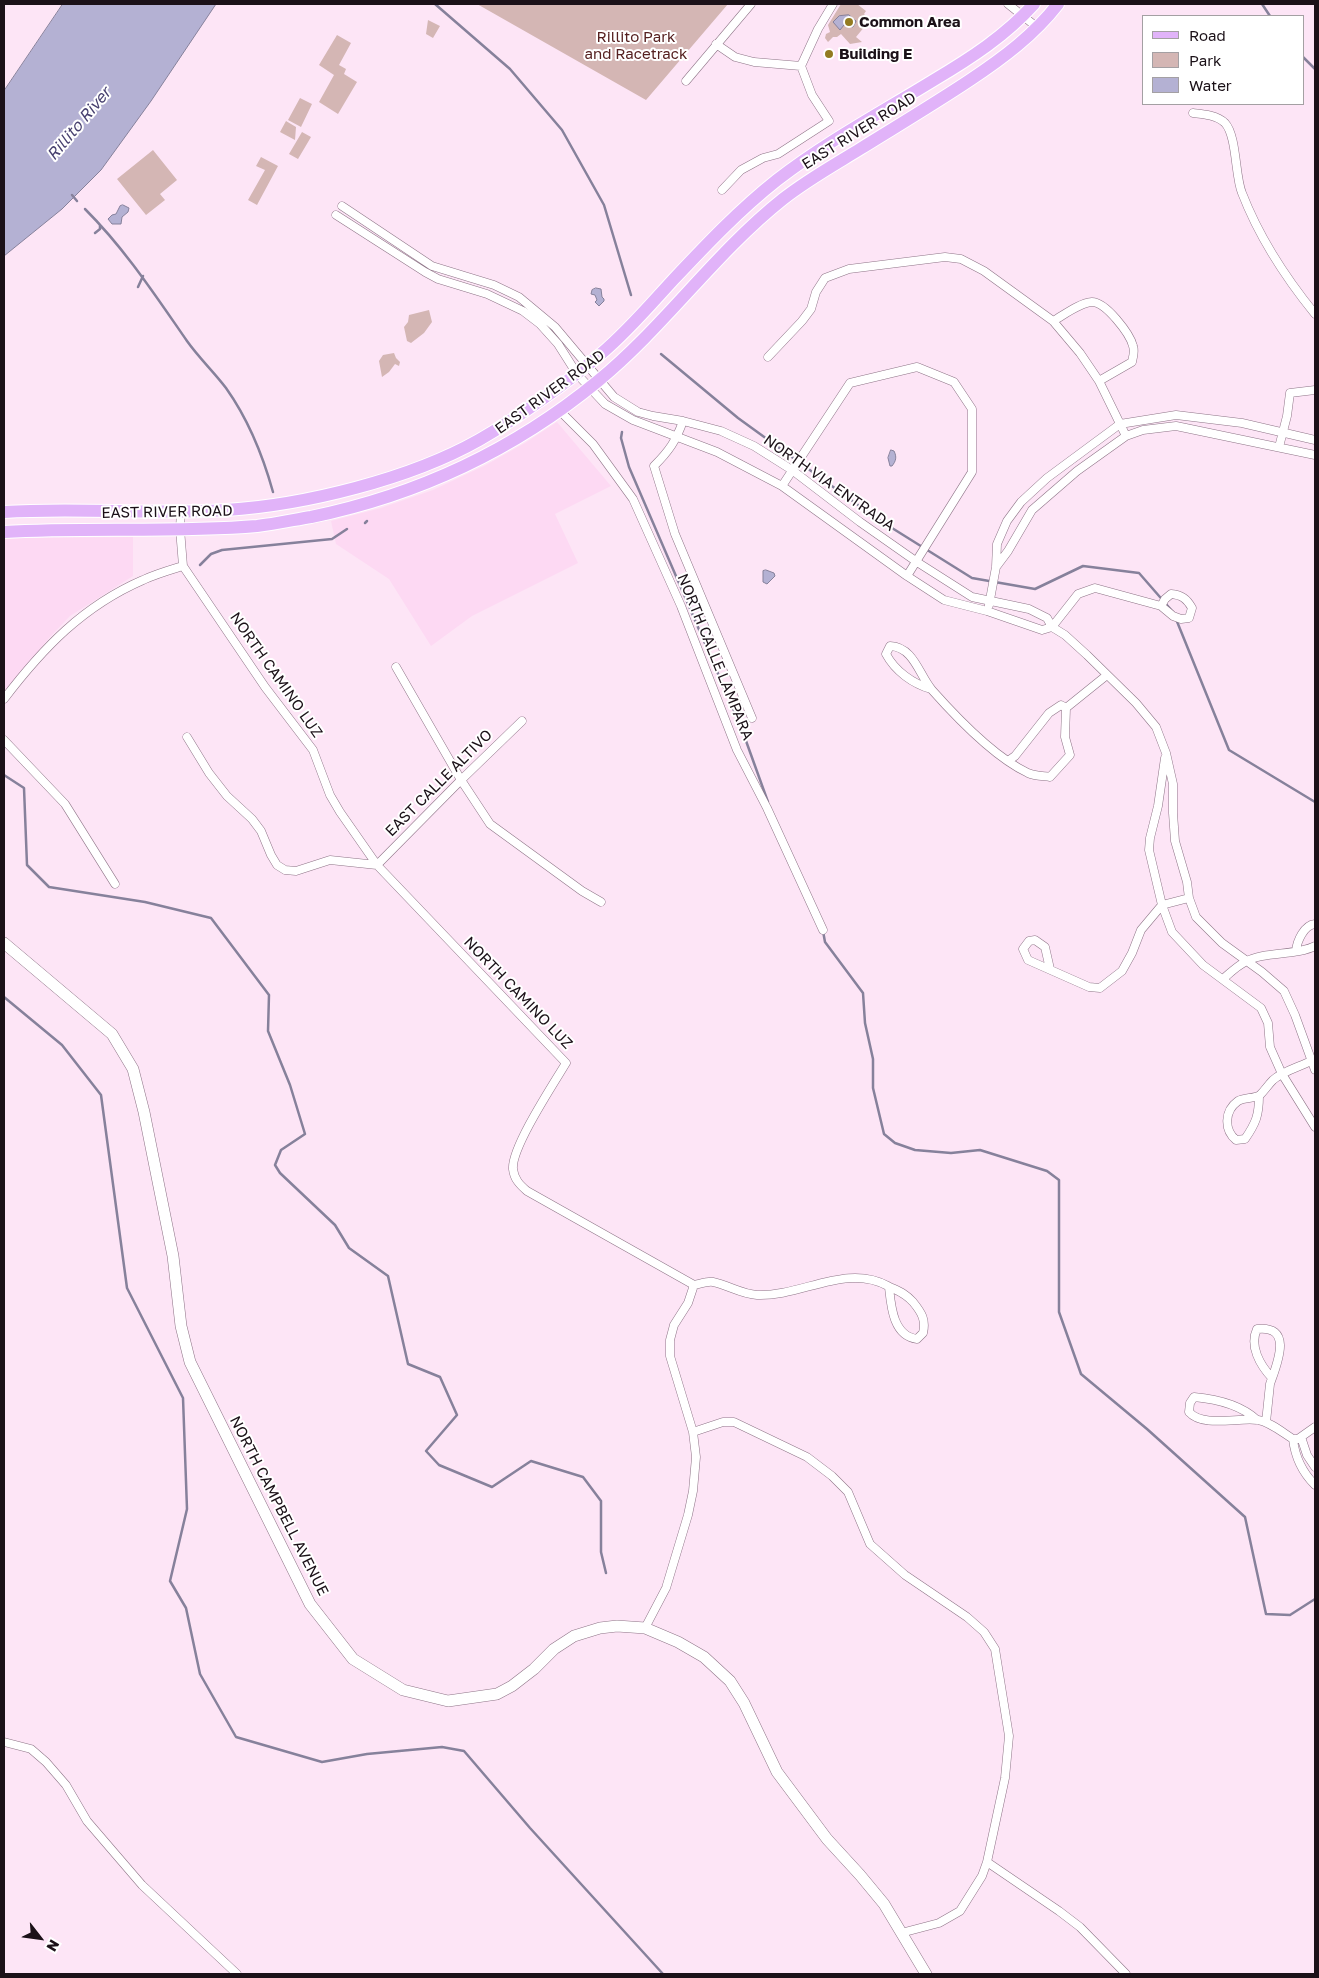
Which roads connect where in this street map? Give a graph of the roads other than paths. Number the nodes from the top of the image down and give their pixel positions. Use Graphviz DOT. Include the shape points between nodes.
graph roads {
  1 [pos="751,4"];
  2 [pos="833,4"];
  3 [pos="1008,4"];
  4 [pos="1034,4"];
  5 [pos="1058,4"];
  6 [pos="1023,16"];
  7 [pos="1038,28"];
  8 [pos="716,44"];
  9 [pos="801,66"];
  10 [pos="686,80"];
  11 [pos="1193,113"];
  12 [pos="722,190"];
  13 [pos="342,206"];
  14 [pos="336,215"];
  15 [pos="1315,314"];
  16 [pos="1053,321"];
  17 [pos="768,357"];
  18 [pos="582,370"];
  19 [pos="1099,381"];
  20 [pos="594,384"];
  21 [pos="1315,390"];
  22 [pos="559,410"];
  23 [pos="682,421"];
  24 [pos="1120,424"];
  25 [pos="1282,432"];
  26 [pos="1126,436"];
  27 [pos="677,437"];
  28 [pos="1315,440"];
  29 [pos="1278,447"];
  30 [pos="1315,455"];
  31 [pos="792,470"];
  32 [pos="782,486"];
  33 [pos="1026,497"];
  34 [pos="1035,507"];
  35 [pos="181,511"];
  36 [pos="4,512"];
  37 [pos="180,529"];
  38 [pos="4,532"];
  39 [pos="917,562"];
  40 [pos="183,566"];
  41 [pos="996,567"];
  42 [pos="907,576"];
  43 [pos="990,600"];
  44 [pos="1161,606"];
  45 [pos="987,611"];
  46 [pos="1052,627"];
  47 [pos="396,667"];
  48 [pos="1107,675"];
  49 [pos="931,689"];
  50 [pos="4,700"];
  51 [pos="1066,708"];
  52 [pos="752,718"];
  53 [pos="522,721"];
  54 [pos="187,737"];
  55 [pos="4,740"];
  56 [pos="1166,753"];
  57 [pos="1008,761"];
  58 [pos="461,780"];
  59 [pos="377,865"];
  60 [pos="115,884"];
  61 [pos="1189,898"];
  62 [pos="601,902"];
  63 [pos="1162,906"];
  64 [pos="1315,924"];
  65 [pos="823,930"];
  66 [pos="4,943"];
  67 [pos="1315,946"];
  68 [pos="1296,951"];
  69 [pos="1246,961"];
  70 [pos="1050,969"];
  71 [pos="1223,979"];
  72 [pos="1311,1061"];
  73 [pos="1315,1070"];
  74 [pos="1282,1074"];
  75 [pos="1259,1096"];
  76 [pos="1315,1127"];
  77 [pos="694,1285"];
  78 [pos="889,1287"];
  79 [pos="1272,1378"];
  80 [pos="1262,1421"];
  81 [pos="1315,1427"];
  82 [pos="693,1432"];
  83 [pos="1302,1437"];
  84 [pos="1293,1439"];
  85 [pos="1315,1467"];
  86 [pos="1315,1484"];
  87 [pos="645,1628"];
  88 [pos="4,1742"];
  89 [pos="987,1862"];
  90 [pos="901,1933"];
  91 [pos="237,1974"];
  92 [pos="926,1974"];
  93 [pos="1126,1974"];
  1 -- 8 [label="street"];
  2 -- 9 [label="street"];
  3 -- 6 [label="street"];
  4 -- 6 [label="main road, EAST RIVER ROAD"];
  5 -- 7 [label="main road, EAST RIVER ROAD"];
  6 -- 7 [label="street"];
  6 -- 18 [label="main road, EAST RIVER ROAD" via="974,56 836,140 779,179 736,216 627,330"];
  7 -- 20 [label="main road, EAST RIVER ROAD" via="974,78 783,199"];
  8 -- 9 [label="street" via="735,57 754,62"];
  8 -- 10 [label="street"];
  9 -- 12 [label="street" via="812,95 829,122 778,154 741,170"];
  11 -- 15 [label="street" via="1212,115 1226,123 1233,142 1241,192 1268,249"];
  13 -- 18 [label="street, NORTH VIA ENTRADA" via="432,266 519,297 555,327"];
  14 -- 18 [label="street, NORTH VIA ENTRADA" via="438,279 487,294 523,311 540,324"];
  16 -- 17 [label="street" via="962,259 945,257 849,269 826,278 816,292 811,309"];
  16 -- 19 [label="street"];
  16 -- 19 [label="street" via="1091,302 1110,310 1133,345 1134,354 1132,362"];
  18 -- 20 [label="street, NORTH VIA ENTRADA"];
  18 -- 20 [label="street, NORTH VIA ENTRADA"];
  18 -- 35 [label="main road, EAST RIVER ROAD" via="479,440 391,476 268,507"];
  19 -- 24 [label="street"];
  20 -- 22 [label="main road, EAST RIVER ROAD"];
  20 -- 23 [label="street, NORTH VIA ENTRADA" via="638,412"];
  20 -- 27 [label="street, NORTH VIA ENTRADA" via="605,404 633,420"];
  21 -- 25 [label="street" via="1290,393"];
  22 -- 37 [label="main road, EAST RIVER ROAD" via="473,463 424,485 360,506 259,526"];
  22 -- 65 [label="street, NORTH CALLE LAMPARA" via="593,444 633,499 681,606 737,750"];
  23 -- 27 [label="street, NORTH CALLE LAMPARA"];
  23 -- 31 [label="street, NORTH VIA ENTRADA" via="720,431 754,446"];
  24 -- 25 [label="street" via="1176,415 1242,422"];
  24 -- 26 [label="street"];
  24 -- 33 [label="street"];
  25 -- 28 [label="street"];
  25 -- 29 [label="street"];
  26 -- 29 [label="street" via="1143,430 1176,426"];
  26 -- 34 [label="street" via="1077,471"];
  27 -- 32 [label="street, NORTH VIA ENTRADA" via="718,452"];
  27 -- 52 [label="street, NORTH CALLE LAMPARA" via="654,466 660,489 675,534"];
  29 -- 30 [label="street"];
  31 -- 32 [label="street"];
  31 -- 39 [label="street, NORTH VIA ENTRADA"];
  31 -- 39 [label="street" via="850,383 917,367 954,382 972,409 972,472"];
  32 -- 42 [label="street, NORTH VIA ENTRADA"];
  33 -- 34 [label="street"];
  33 -- 41 [label="street" via="1007,521 997,544"];
  34 -- 41 [label="street"];
  35 -- 36 [label="main road, EAST RIVER ROAD"];
  35 -- 37 [label="street, NORTH CAMINO LUZ"];
  37 -- 38 [label="main road, EAST RIVER ROAD"];
  37 -- 40 [label="street, NORTH CAMINO LUZ"];
  39 -- 42 [label="street"];
  39 -- 43 [label="street, NORTH VIA ENTRADA" via="972,597"];
  40 -- 50 [label="street" via="143,580 84,614 58,635"];
  40 -- 59 [label="street, NORTH CAMINO LUZ" via="264,687 313,750 330,795"];
  41 -- 43 [label="street"];
  42 -- 45 [label="street, NORTH VIA ENTRADA" via="944,600"];
  43 -- 45 [label="street"];
  43 -- 46 [label="street, NORTH VIA ENTRADA" via="1029,609 1047,618"];
  44 -- 46 [label="street" via="1095,588 1078,594"];
  45 -- 46 [label="street, NORTH VIA ENTRADA" via="1042,630"];
  46 -- 48 [label="street, NORTH VIA ENTRADA" via="1065,635"];
  47 -- 58 [label="street"];
  48 -- 51 [label="street"];
  48 -- 56 [label="street, NORTH VIA ENTRADA" via="1156,727"];
  49 -- 49 [label="street" via="913,659 898,646 890,646 886,654 891,663 911,679"];
  49 -- 57 [label="street"];
  51 -- 57 [label="street" via="1061,705 1049,713"];
  51 -- 57 [label="street" via="1065,737 1070,755 1050,776 1028,773"];
  53 -- 58 [label="street, EAST CALLE ALTIVO"];
  54 -- 59 [label="street" via="226,796 261,831 277,865 284,870 296,871 330,860"];
  55 -- 60 [label="street" via="65,804"];
  56 -- 61 [label="street, NORTH VIA ENTRADA" via="1174,784 1175,840"];
  56 -- 63 [label="street, NORTH VIA ENTRADA" via="1149,850"];
  58 -- 59 [label="street, EAST CALLE ALTIVO"];
  58 -- 62 [label="street" via="490,824"];
  59 -- 77 [label="street, NORTH CAMINO LUZ" via="566,1064 546,1095 514,1159 515,1178 520,1185"];
  61 -- 63 [label="street"];
  61 -- 69 [label="street, NORTH VIA ENTRADA" via="1196,917"];
  63 -- 70 [label="street" via="1141,930 1122,971 1100,988 1089,988"];
  63 -- 71 [label="street, NORTH VIA ENTRADA" via="1172,932 1203,965"];
  64 -- 68 [label="street" via="1307,927"];
  66 -- 87 [label="main road, NORTH CAMPBELL AVENUE" via="112,1034 133,1069 173,1256 181,1326 190,1362 310,1604 353,1659 403,1690 448,1701 497,1694 512,1686 574,1636 617,1626"];
  67 -- 68 [label="street"];
  68 -- 69 [label="street"];
  69 -- 71 [label="street"];
  69 -- 72 [label="street, NORTH VIA ENTRADA" via="1284,991"];
  71 -- 74 [label="street, NORTH VIA ENTRADA" via="1261,1008 1268,1023 1270,1047"];
  72 -- 73 [label="street, NORTH VIA ENTRADA"];
  72 -- 74 [label="street"];
  74 -- 75 [label="street"];
  74 -- 76 [label="street, NORTH VIA ENTRADA"];
  75 -- 75 [label="street" via="1238,1101 1228,1114 1229,1134 1236,1140 1245,1139 1255,1125"];
  77 -- 78 [label="street" via="712,1281 757,1295 794,1291 818,1283 867,1278"];
  77 -- 82 [label="street" via="674,1325 670,1348"];
  78 -- 78 [label="street" via="900,1329 917,1339 923,1333 924,1317 904,1293"];
  79 -- 79 [label="street" via="1280,1348 1278,1336 1270,1328 1257,1329 1254,1344 1260,1361"];
  79 -- 80 [label="street"];
  80 -- 80 [label="street" via="1249,1412 1204,1398 1194,1397 1188,1406 1193,1417"];
  80 -- 84 [label="street"];
  81 -- 83 [label="street"];
  82 -- 87 [label="street" via="695,1474 688,1515 666,1588"];
  82 -- 89 [label="street" via="723,1422 734,1422 807,1457 848,1492 870,1544 905,1575 967,1617 991,1640 1009,1736 1005,1778"];
  83 -- 84 [label="street"];
  83 -- 85 [label="street" via="1307,1456"];
  84 -- 86 [label="street" via="1297,1460"];
  87 -- 90 [label="main road, NORTH CAMPBELL AVENUE" via="704,1657 730,1681 777,1772 827,1838 884,1904"];
  88 -- 91 [label="street" via="31,1749 46,1762 66,1785 88,1821 142,1885"];
  89 -- 90 [label="street" via="960,1911 939,1923"];
  89 -- 93 [label="street" via="1080,1927"];
  90 -- 92 [label="main road, NORTH CAMPBELL AVENUE"];
}
